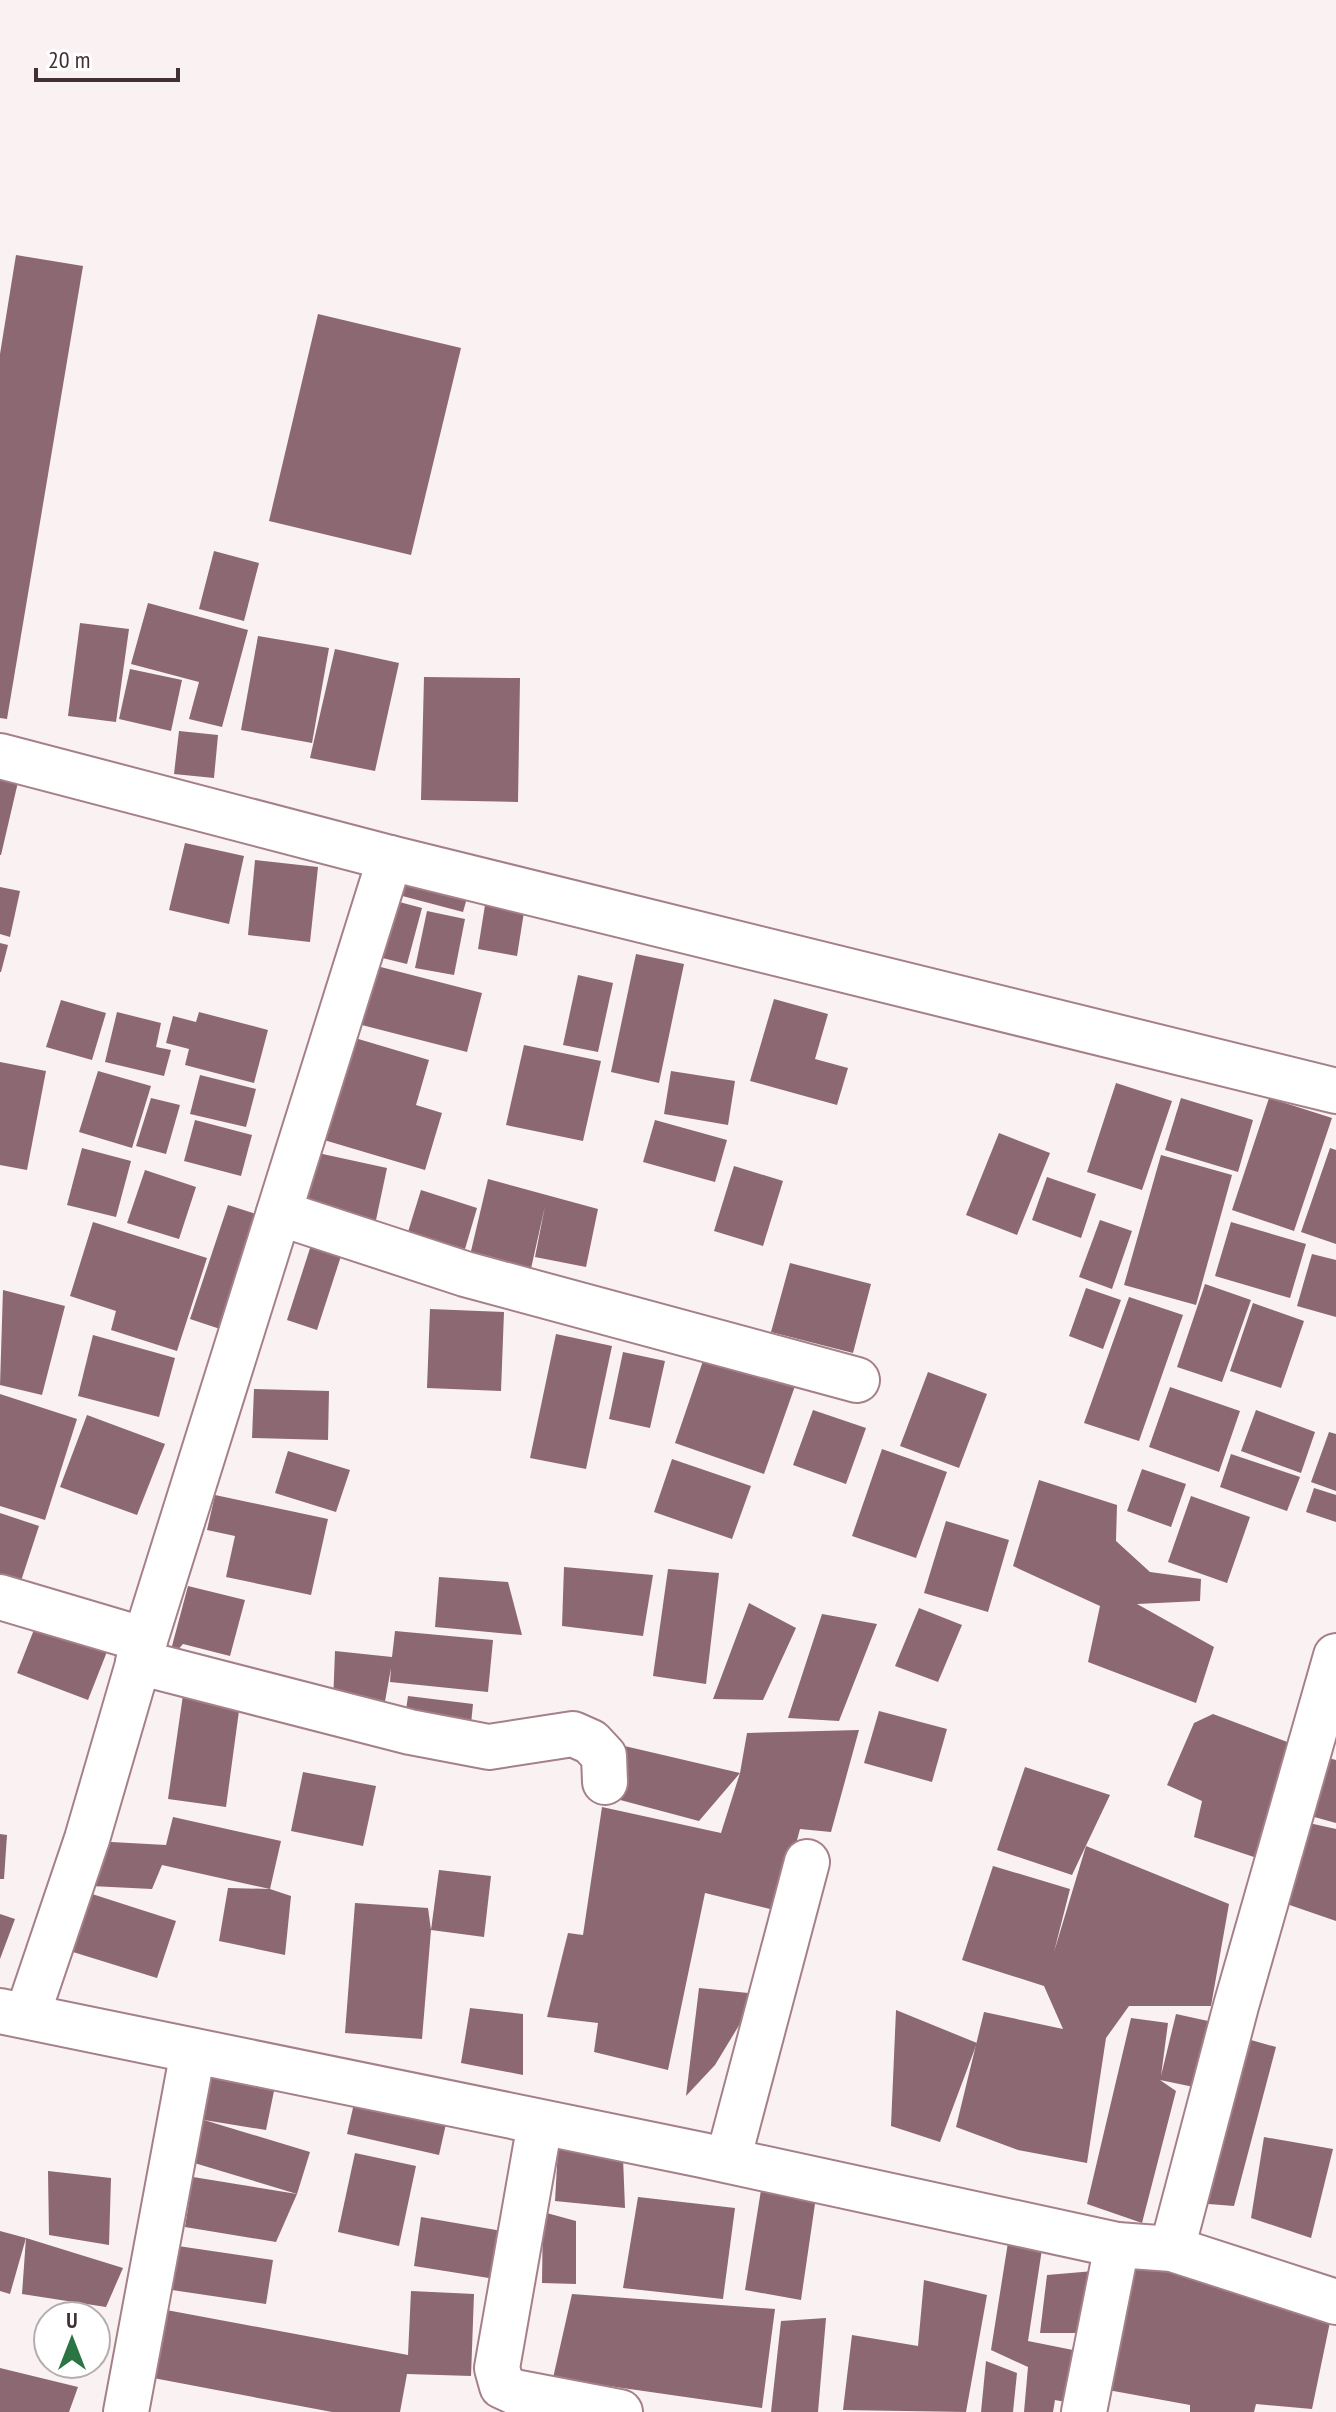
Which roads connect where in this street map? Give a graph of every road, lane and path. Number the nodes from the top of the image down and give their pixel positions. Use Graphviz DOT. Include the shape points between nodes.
graph roads {
  1 [pos="0,756"];
  2 [pos="390,858"];
  3 [pos="1336,1091"];
  4 [pos="279,1213"];
  5 [pos="857,1380"];
  6 [pos="0,1597"];
  7 [pos="141,1651"];
  8 [pos="1336,1656"];
  9 [pos="605,1782"];
  10 [pos="807,1862"];
  11 [pos="13,2014"];
  12 [pos="193,2051"];
  13 [pos="540,2123"];
  14 [pos="728,2160"];
  15 [pos="1117,2245"];
  16 [pos="1172,2249"];
  17 [pos="1336,2302"];
  18 [pos="126,2412"];
  19 [pos="620,2412"];
  20 [pos="1084,2412"];
  1 -- 2 [label="street"];
  2 -- 3 [label="street"];
  2 -- 4 [label="street"];
  4 -- 5 [label="street" via="465,1274"];
  4 -- 7 [label="street"];
  6 -- 7 [label="street"];
  7 -- 9 [label="street" via="410,1732 489,1747 573,1734 604,1756"];
  7 -- 11 [label="street" via="87,1839"];
  8 -- 16 [label="street"];
  10 -- 14 [label="street"];
  11 -- 12 [label="street"];
  12 -- 13 [label="street"];
  12 -- 18 [label="street"];
  13 -- 14 [label="street"];
  13 -- 19 [label="street" via="497,2368 502,2386 515,2392"];
  14 -- 15 [label="street"];
  15 -- 16 [label="street"];
  15 -- 20 [label="street"];
  16 -- 17 [label="street"];
}
